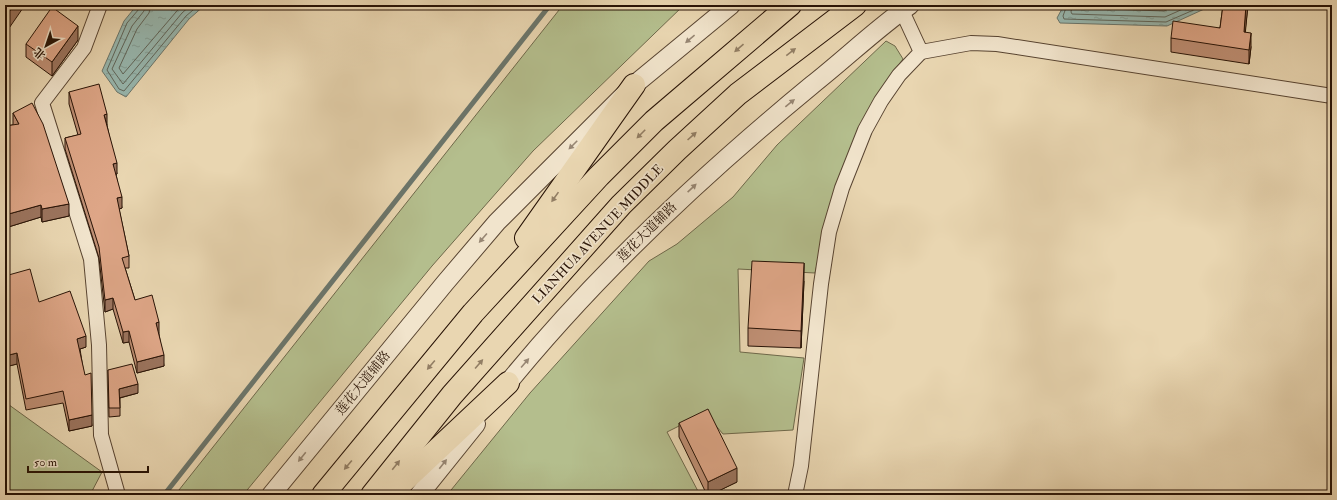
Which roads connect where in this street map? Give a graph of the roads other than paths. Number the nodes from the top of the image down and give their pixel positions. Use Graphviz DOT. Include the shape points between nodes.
graph roads {
  1 [pos="100,5"];
  2 [pos="731,5"];
  3 [pos="790,5"];
  4 [pos="853,6"];
  5 [pos="906,8"];
  6 [pos="921,52"];
  7 [pos="634,85"];
  8 [pos="1332,96"];
  9 [pos="474,313"];
  10 [pos="508,383"];
  11 [pos="118,495"];
  12 [pos="271,495"];
  13 [pos="324,495"];
  14 [pos="372,495"];
  15 [pos="389,495"];
  16 [pos="419,495"];
  17 [pos="794,495"];
  1 -- 11 [label="street" via="84,48 42,103 91,259 99,345 101,436"];
  2 -- 7 [label="street, 莲花大道辅路, one-way"];
  3 -- 9 [label="main road, one-way" via="654,121 599,176"];
  14 -- 4 [label="main road, LIANHUA AVENUE MIDDLE, one-way" via="452,395 621,205 738,94"];
  5 -- 6 [label="street"];
  10 -- 5 [label="street, 莲花大道辅路, one-way" via="586,294 648,229 750,137"];
  6 -- 8 [label="street" via="971,43 997,44"];
  6 -- 17 [label="street" via="899,75 865,130 842,188 829,232 801,466"];
  7 -- 9 [label="main road, one-way"];
  7 -- 12 [label="street, 莲花大道辅路, one-way" via="497,222"];
  9 -- 13 [label="main road, one-way"];
  10 -- 15 [label="main road"];
  16 -- 10 [label="street, 莲花大道辅路, one-way"];
}
